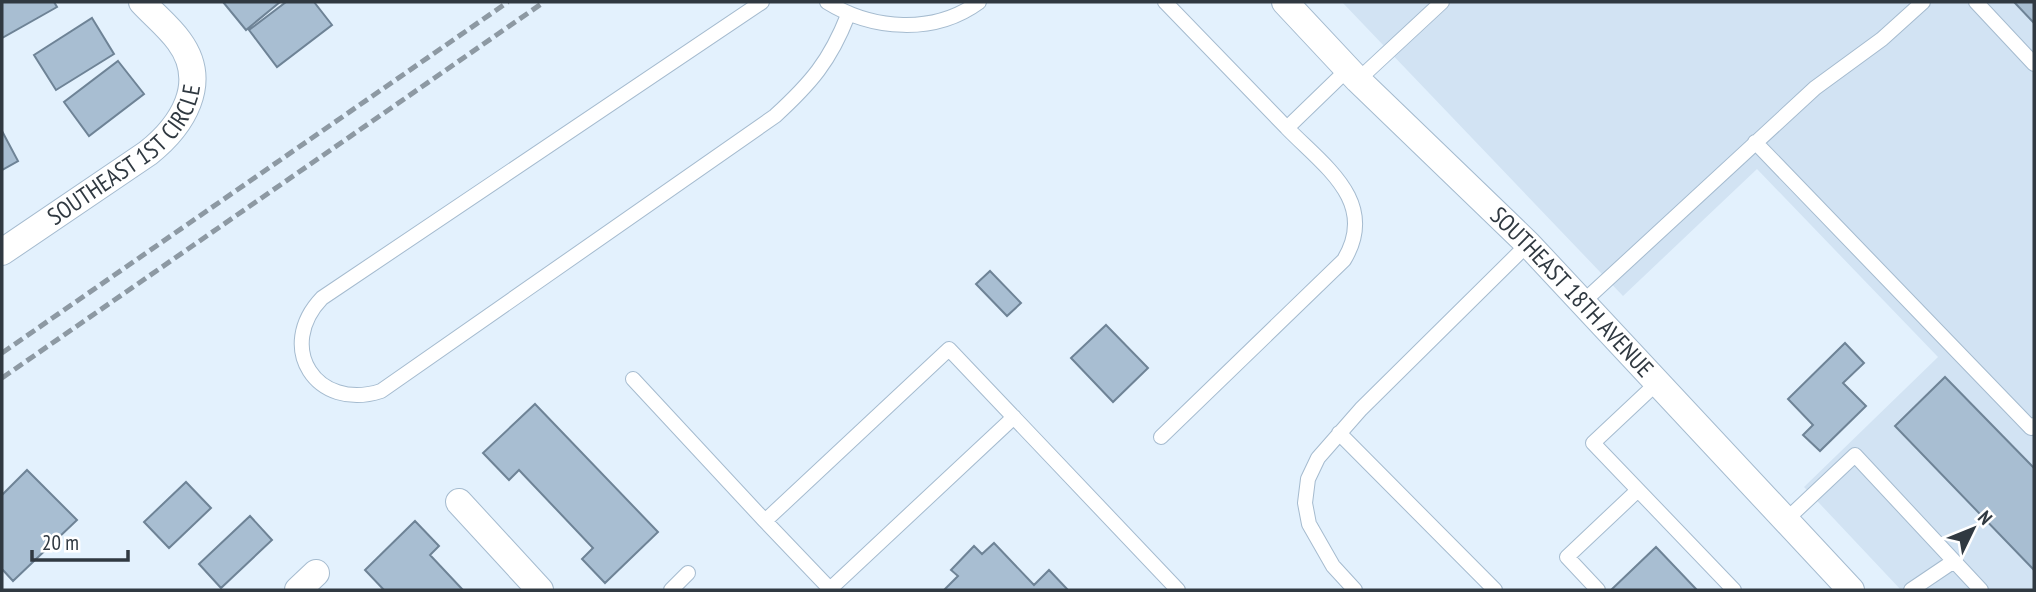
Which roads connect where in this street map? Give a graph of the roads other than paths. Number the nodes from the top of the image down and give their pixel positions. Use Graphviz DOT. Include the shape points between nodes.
graph roads {
  1 [pos="142,2"];
  2 [pos="762,2"];
  3 [pos="827,2"];
  4 [pos="979,2"];
  5 [pos="1165,2"];
  6 [pos="1285,2"];
  7 [pos="1442,2"];
  8 [pos="1923,2"];
  9 [pos="1976,2"];
  10 [pos="848,15"];
  11 [pos="2034,64"];
  12 [pos="1353,75"];
  13 [pos="1287,128"];
  14 [pos="1755,142"];
  15 [pos="1528,244"];
  16 [pos="2,252"];
  17 [pos="1583,302"];
  18 [pos="633,379"];
  19 [pos="1658,382"];
  20 [pos="1014,416"];
  21 [pos="2034,425"];
  22 [pos="1339,433"];
  23 [pos="1161,437"];
  24 [pos="1638,490"];
  25 [pos="459,502"];
  26 [pos="1786,520"];
  27 [pos="765,521"];
  28 [pos="1954,561"];
  29 [pos="688,573"];
  30 [pos="540,590"];
  31 [pos="671,590"];
  32 [pos="1178,590"];
  33 [pos="1355,590"];
  34 [pos="1495,590"];
  35 [pos="1598,590"];
  36 [pos="1734,590"];
  37 [pos="1851,590"];
  38 [pos="1911,590"];
  39 [pos="1982,590"];
  1 -- 16 [label="street, SOUTHEAST 1ST CIRCLE" via="180,42 190,64 193,86 187,109 167,137 148,153"];
  2 -- 10 [label="lane" via="322,298 302,327 300,345 304,363 315,378 328,390 345,396 363,396 392,383 775,117 813,82"];
  3 -- 10 [label="lane"];
  4 -- 10 [label="lane" via="929,23 888,25"];
  5 -- 13 [label="lane"];
  6 -- 12 [label="street, SOUTHEAST 18TH AVENUE"];
  7 -- 12 [label="lane"];
  8 -- 14 [label="lane"];
  9 -- 11 [label="lane"];
  12 -- 13 [label="lane"];
  12 -- 15 [label="street, SOUTHEAST 18TH AVENUE"];
  13 -- 23 [label="lane" via="1349,194 1355,211 1353,245 1344,260"];
  14 -- 17 [label="lane"];
  14 -- 21 [label="lane" via="2031,428"];
  15 -- 17 [label="street, SOUTHEAST 18TH AVENUE"];
  15 -- 22 [label="lane"];
  17 -- 19 [label="street, SOUTHEAST 18TH AVENUE"];
  18 -- 27 [label="lane"];
  19 -- 24 [label="lane" via="1592,443"];
  19 -- 26 [label="street, SOUTHEAST 18TH AVENUE"];
  20 -- 27 [label="lane" via="949,349"];
  20 -- 27 [label="lane" via="830,589"];
  20 -- 32 [label="lane"];
  22 -- 33 [label="lane" via="1308,479 1305,503 1319,545"];
  22 -- 34 [label="lane"];
  24 -- 35 [label="lane" via="1567,556"];
  24 -- 36 [label="lane"];
  25 -- 30 [label="street"];
  26 -- 28 [label="lane" via="1855,455"];
  26 -- 37 [label="street, SOUTHEAST 18TH AVENUE"];
  28 -- 38 [label="lane"];
  28 -- 39 [label="lane"];
  29 -- 31 [label="lane"];
}
